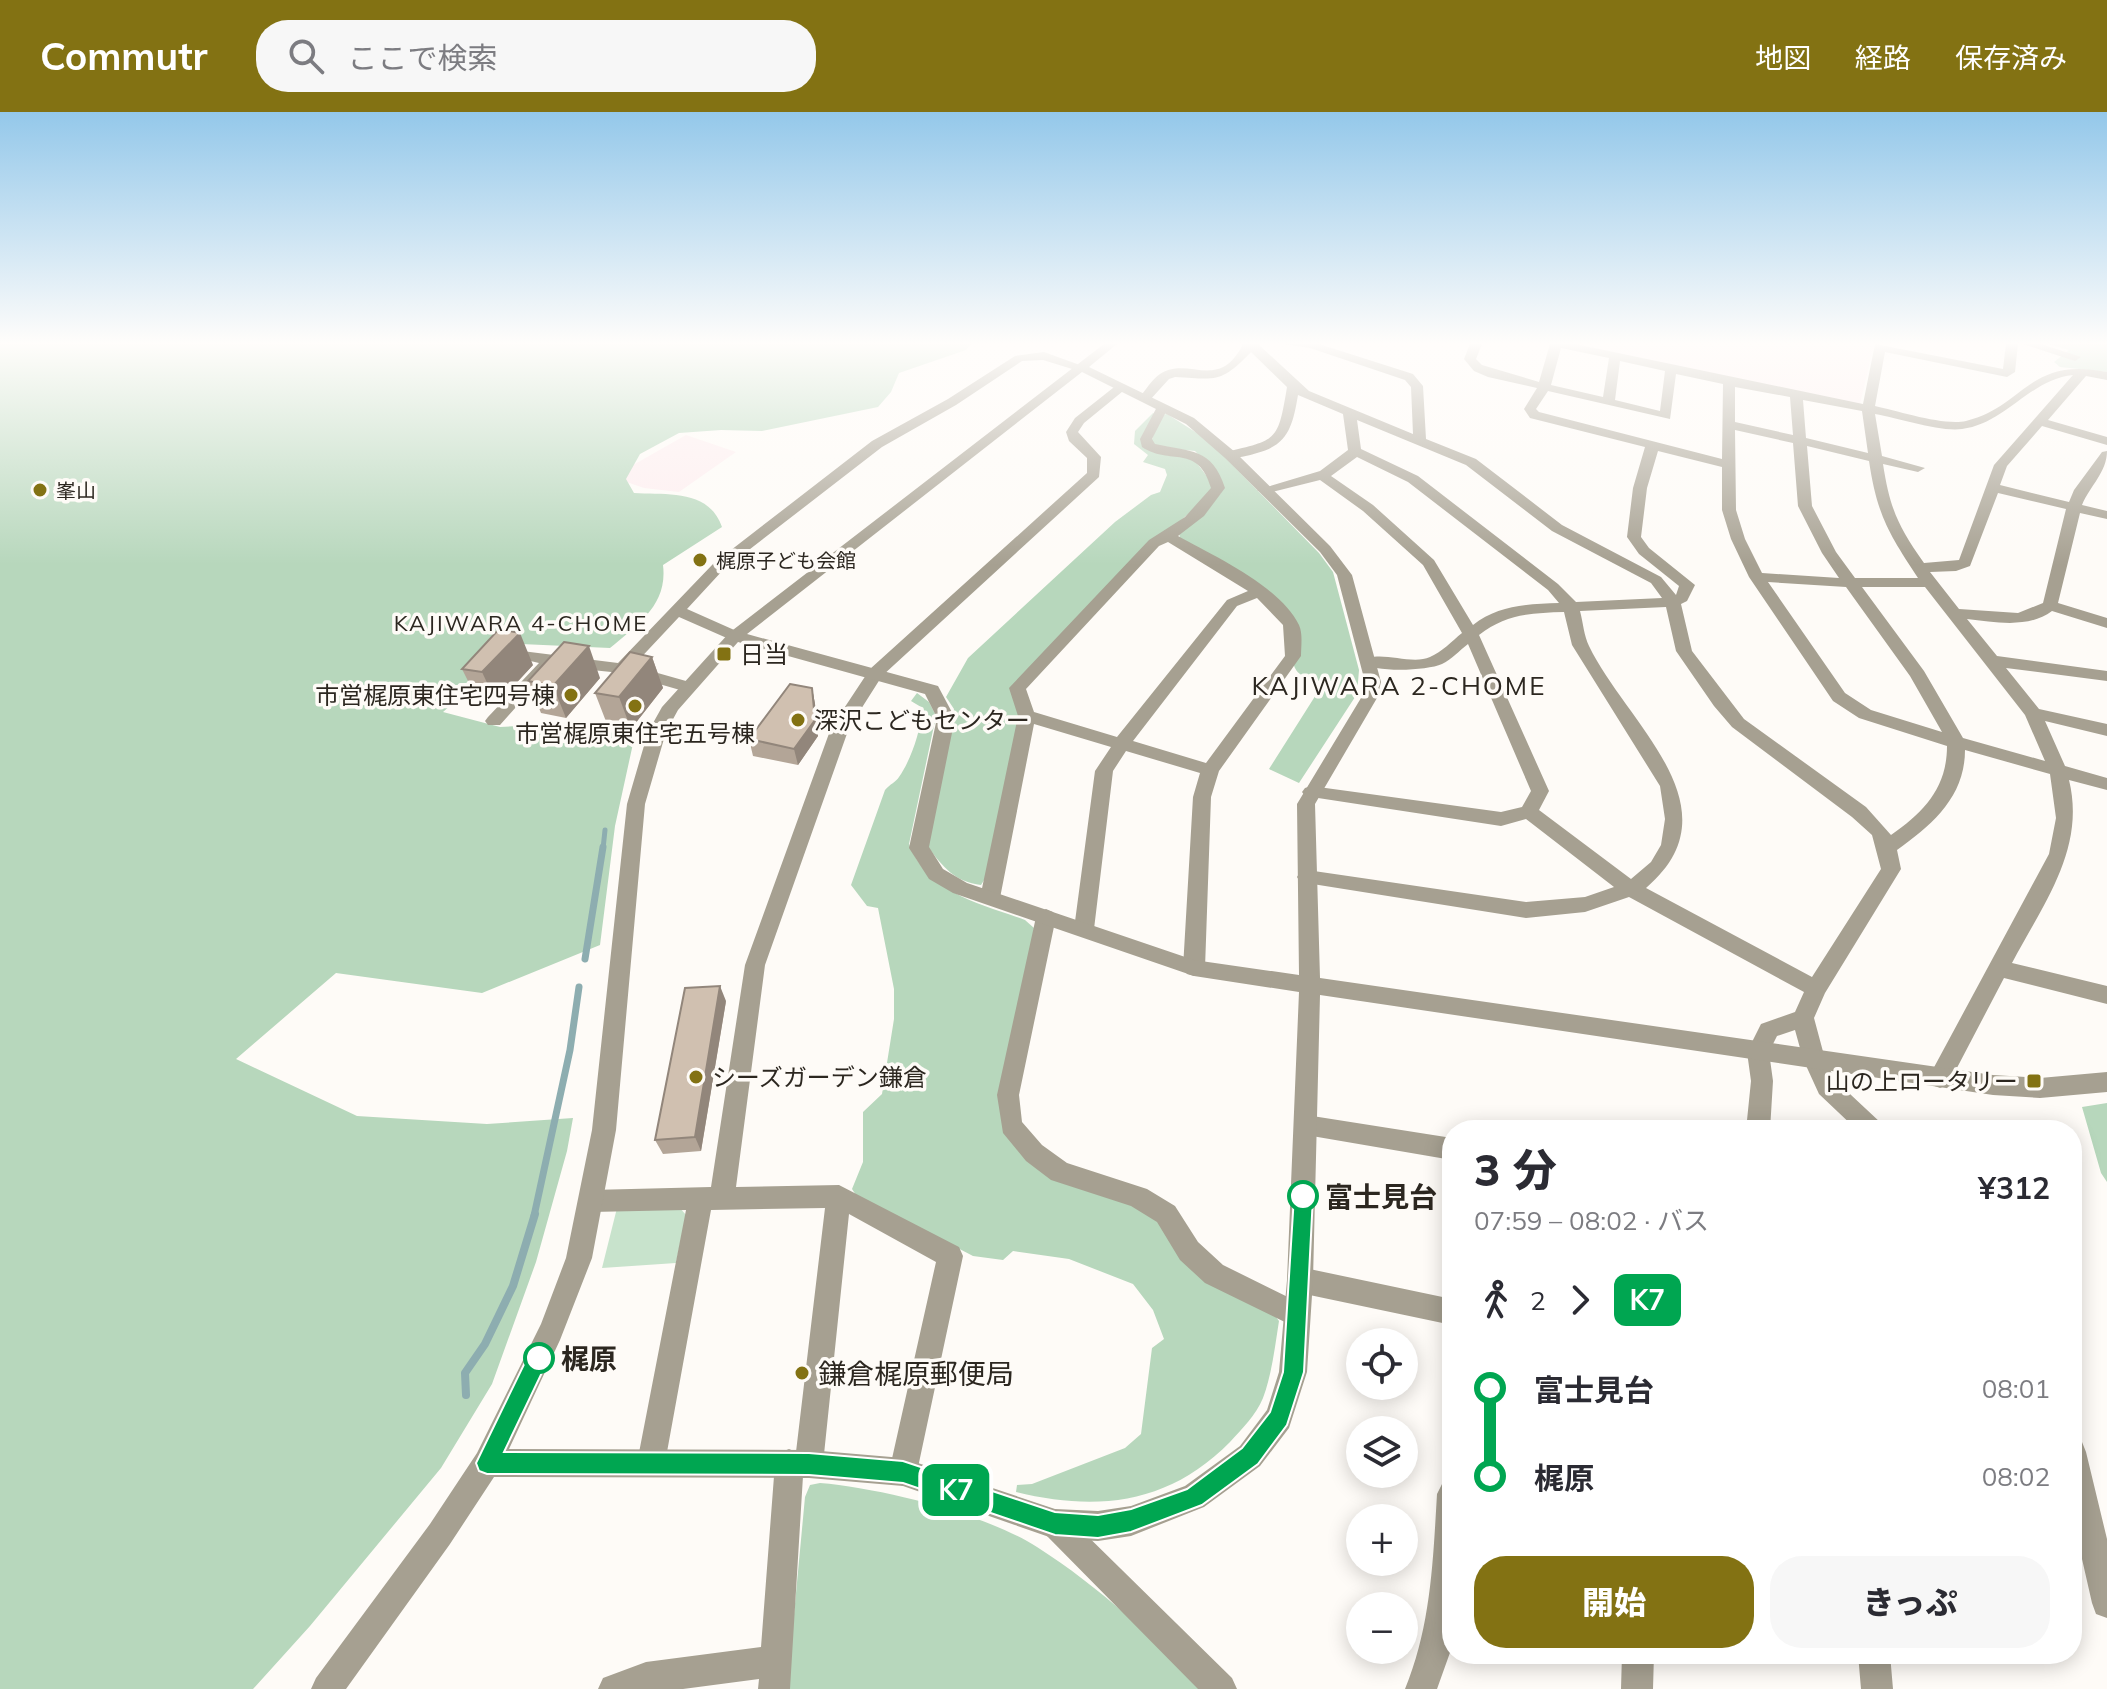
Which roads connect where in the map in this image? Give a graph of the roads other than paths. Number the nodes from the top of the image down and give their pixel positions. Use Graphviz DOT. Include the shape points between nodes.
graph roads {
  1 [pos="924,418"];
  2 [pos="1018,418"];
  3 [pos="1083,418"];
  4 [pos="1157,418"];
  5 [pos="1183,418"];
  6 [pos="1287,418"];
  7 [pos="1350,418"];
  8 [pos="1364,418"];
  9 [pos="1419,418"];
  10 [pos="1544,418"];
  11 [pos="1731,418"];
  12 [pos="1798,418"];
  13 [pos="1869,418"];
  14 [pos="1913,418"];
  15 [pos="1984,418"];
  16 [pos="2042,418"];
  17 [pos="2039,421"];
  18 [pos="1731,425"];
  19 [pos="1420,439"];
  20 [pos="1800,441"];
  21 [pos="2107,441"];
  22 [pos="1652,447"];
  23 [pos="1355,451"];
  24 [pos="1230,455"];
  25 [pos="2107,455"];
  26 [pos="1874,458"];
  27 [pos="1729,465"];
  28 [pos="1918,468"];
  29 [pos="1323,476"];
  30 [pos="1991,487"];
  31 [pos="1264,490"];
  32 [pos="2074,507"];
  33 [pos="2107,515"];
  34 [pos="1168,536"];
  35 [pos="1924,575"];
  36 [pos="1757,577"];
  37 [pos="1851,583"];
  38 [pos="1258,592"];
  39 [pos="1673,602"];
  40 [pos="2050,605"];
  41 [pos="1571,606"];
  42 [pos="676,610"];
  43 [pos="1957,614"];
  44 [pos="2107,623"];
  45 [pos="1470,633"];
  46 [pos="735,636"];
  47 [pos="528,655"];
  48 [pos="550,661"];
  49 [pos="1994,661"];
  50 [pos="1369,662"];
  51 [pos="622,668"];
  52 [pos="876,673"];
  53 [pos="2107,676"];
  54 [pos="687,687"];
  55 [pos="2033,713"];
  56 [pos="1027,716"];
  57 [pos="494,721"];
  58 [pos="2107,730"];
  59 [pos="1956,742"];
  60 [pos="1122,743"];
  61 [pos="1210,770"];
  62 [pos="2058,770"];
  63 [pos="2107,784"];
  64 [pos="1311,792"];
  65 [pos="1529,812"];
  66 [pos="1887,847"];
  67 [pos="1307,877"];
  68 [pos="1631,889"];
  69 [pos="990,898"];
  70 [pos="1046,917"];
  71 [pos="1084,929"];
  72 [pos="1194,968"];
  73 [pos="1997,968"];
  74 [pos="1310,986"];
  75 [pos="1816,989"];
  76 [pos="2107,995"];
  77 [pos="1803,1018"];
  78 [pos="1758,1052"];
  79 [pos="1814,1059"];
  80 [pos="1940,1078"];
  81 [pos="2107,1082"];
  82 [pos="1759,1120"];
  83 [pos="1862,1120"];
  84 [pos="1306,1125"];
  85 [pos="1442,1147"];
  86 [pos="839,1196"];
  87 [pos="711,1198"];
  88 [pos="591,1201"];
  89 [pos="1300,1280"];
  90 [pos="1442,1310"];
  91 [pos="1297,1315"];
  92 [pos="487,1463"];
  93 [pos="651,1463"];
  94 [pos="799,1464"];
  95 [pos="903,1472"];
  96 [pos="2082,1482"];
  97 [pos="1055,1524"];
  98 [pos="2099,1533"];
  99 [pos="2107,1603"];
  100 [pos="1442,1618"];
  101 [pos="1638,1664"];
  102 [pos="1875,1664"];
  103 [pos="774,1675"];
  104 [pos="327,1689"];
  105 [pos="614,1689"];
  106 [pos="1221,1689"];
  107 [pos="1421,1689"];
  108 [pos="1637,1689"];
  109 [pos="1877,1689"];
  1 -- 42 [label="street" via="877,444 718,567"];
  2 -- 46 [label="street"];
  3 -- 52 [label="street" via="1072,432 1094,457 1094,474"];
  4 -- 34 [label="street" via="1146,439 1149,447 1195,455 1214,475 1218,488"];
  5 -- 24 [label="street"];
  6 -- 24 [label="street" via="1283,436 1269,447"];
  7 -- 23 [label="street"];
  8 -- 19 [label="street"];
  9 -- 19 [label="street"];
  10 -- 22 [label="street"];
  11 -- 18 [label="street"];
  12 -- 20 [label="street"];
  13 -- 26 [label="street"];
  14 -- 15 [label="street" via="1966,425"];
  16 -- 17 [label="street"];
  17 -- 21 [label="street"];
  17 -- 30 [label="street" via="2001,465"];
  18 -- 20 [label="street"];
  18 -- 27 [label="street"];
  19 -- 39 [label="street" via="1471,462 1557,528 1656,580"];
  20 -- 26 [label="street"];
  20 -- 37 [label="street" via="1805,506"];
  22 -- 27 [label="street"];
  22 -- 39 [label="street" via="1634,537 1687,585 1686,594"];
  23 -- 29 [label="street"];
  23 -- 41 [label="street" via="1413,479"];
  24 -- 31 [label="street"];
  25 -- 32 [label="street"];
  26 -- 28 [label="street"];
  26 -- 35 [label="street" via="1892,527"];
  27 -- 36 [label="street" via="1729,510"];
  29 -- 31 [label="street"];
  29 -- 45 [label="street" via="1429,563"];
  30 -- 32 [label="street"];
  30 -- 35 [label="street" via="1965,563"];
  31 -- 50 [label="street" via="1344,575"];
  32 -- 33 [label="street"];
  32 -- 40 [label="street"];
  34 -- 38 [label="street"];
  34 -- 56 [label="street" via="1154,543 1017,688"];
  35 -- 37 [label="street"];
  35 -- 43 [label="street"];
  36 -- 37 [label="street"];
  36 -- 59 [label="street" via="1839,697 1865,714"];
  37 -- 59 [label="street" via="1918,675"];
  38 -- 60 [label="street" via="1232,603"];
  38 -- 61 [label="street" via="1291,625 1293,656"];
  39 -- 41 [label="street"];
  39 -- 66 [label="street" via="1684,651 1738,723 1859,812"];
  40 -- 43 [label="street" via="2042,614 2023,619"];
  40 -- 44 [label="street"];
  41 -- 45 [label="street" via="1520,609 1491,618"];
  41 -- 68 [label="street" via="1580,645 1675,803 1676,835 1666,856"];
  42 -- 46 [label="street"];
  42 -- 51 [label="street"];
  43 -- 49 [label="street"];
  45 -- 50 [label="street" via="1438,660 1419,665"];
  45 -- 65 [label="street" via="1540,791"];
  46 -- 52 [label="street"];
  46 -- 54 [label="street"];
  47 -- 48 [label="street"];
  48 -- 51 [label="street"];
  48 -- 57 [label="street"];
  49 -- 53 [label="street"];
  49 -- 55 [label="street"];
  50 -- 64 [label="street" via="1369,698"];
  51 -- 54 [label="street"];
  52 -- 69 [label="street" via="932,690 946,718 919,848 936,874"];
  52 -- 87 [label="street" via="840,728 755,965"];
  54 -- 88 [label="street" via="657,732 636,804 604,1130"];
  55 -- 58 [label="street"];
  55 -- 62 [label="street"];
  56 -- 60 [label="street"];
  56 -- 69 [label="street"];
  59 -- 62 [label="street"];
  59 -- 66 [label="street" via="1956,764 1945,797 1920,824"];
  60 -- 61 [label="street"];
  60 -- 71 [label="street" via="1104,771"];
  61 -- 72 [label="street" via="1202,797"];
  62 -- 63 [label="street"];
  62 -- 73 [label="street" via="2065,818 2059,854"];
  64 -- 65 [label="street" via="1501,819"];
  64 -- 67 [label="street" via="1306,804"];
  65 -- 68 [label="street"];
  66 -- 75 [label="street" via="1891,869"];
  67 -- 68 [label="street" via="1526,910 1598,903"];
  67 -- 74 [label="street"];
  68 -- 75 [label="street"];
  69 -- 70 [label="street"];
  70 -- 71 [label="street"];
  70 -- 91 [label="street" via="1008,1095 1011,1126 1060,1172 1138,1197 1166,1214 1189,1251 1214,1274"];
  71 -- 72 [label="street"];
  72 -- 74 [label="street"];
  73 -- 76 [label="street"];
  73 -- 80 [label="street"];
  74 -- 78 [label="street"];
  74 -- 84 [label="street"];
  75 -- 77 [label="street"];
  77 -- 78 [label="street" via="1769,1030"];
  77 -- 79 [label="street"];
  78 -- 79 [label="street"];
  78 -- 82 [label="street"];
  79 -- 80 [label="street"];
  79 -- 83 [label="street" via="1827,1087"];
  80 -- 81 [label="street" via="2040,1088"];
  84 -- 85 [label="street"];
  84 -- 89 [label="street"];
  86 -- 87 [label="street"];
  86 -- 94 [label="street"];
  86 -- 95 [label="street" via="950,1256"];
  87 -- 88 [label="street"];
  87 -- 93 [label="street"];
  88 -- 92 [label="street" via="579,1258 551,1331"];
  89 -- 90 [label="street"];
  89 -- 91 [label="street"];
  91 -- 97 [label="street" via="1293,1372 1279,1418 1250,1456 1194,1497 1131,1521"];
  92 -- 93 [label="street"];
  92 -- 104 [label="street"];
  93 -- 94 [label="street"];
  94 -- 95 [label="street"];
  94 -- 103 [label="street"];
  95 -- 97 [label="street"];
  96 -- 98 [label="street"];
  97 -- 106 [label="street"];
  98 -- 99 [label="street"];
  100 -- 107 [label="street"];
  101 -- 108 [label="street"];
  102 -- 109 [label="street"];
  103 -- 105 [label="street" via="646,1678"];
}
